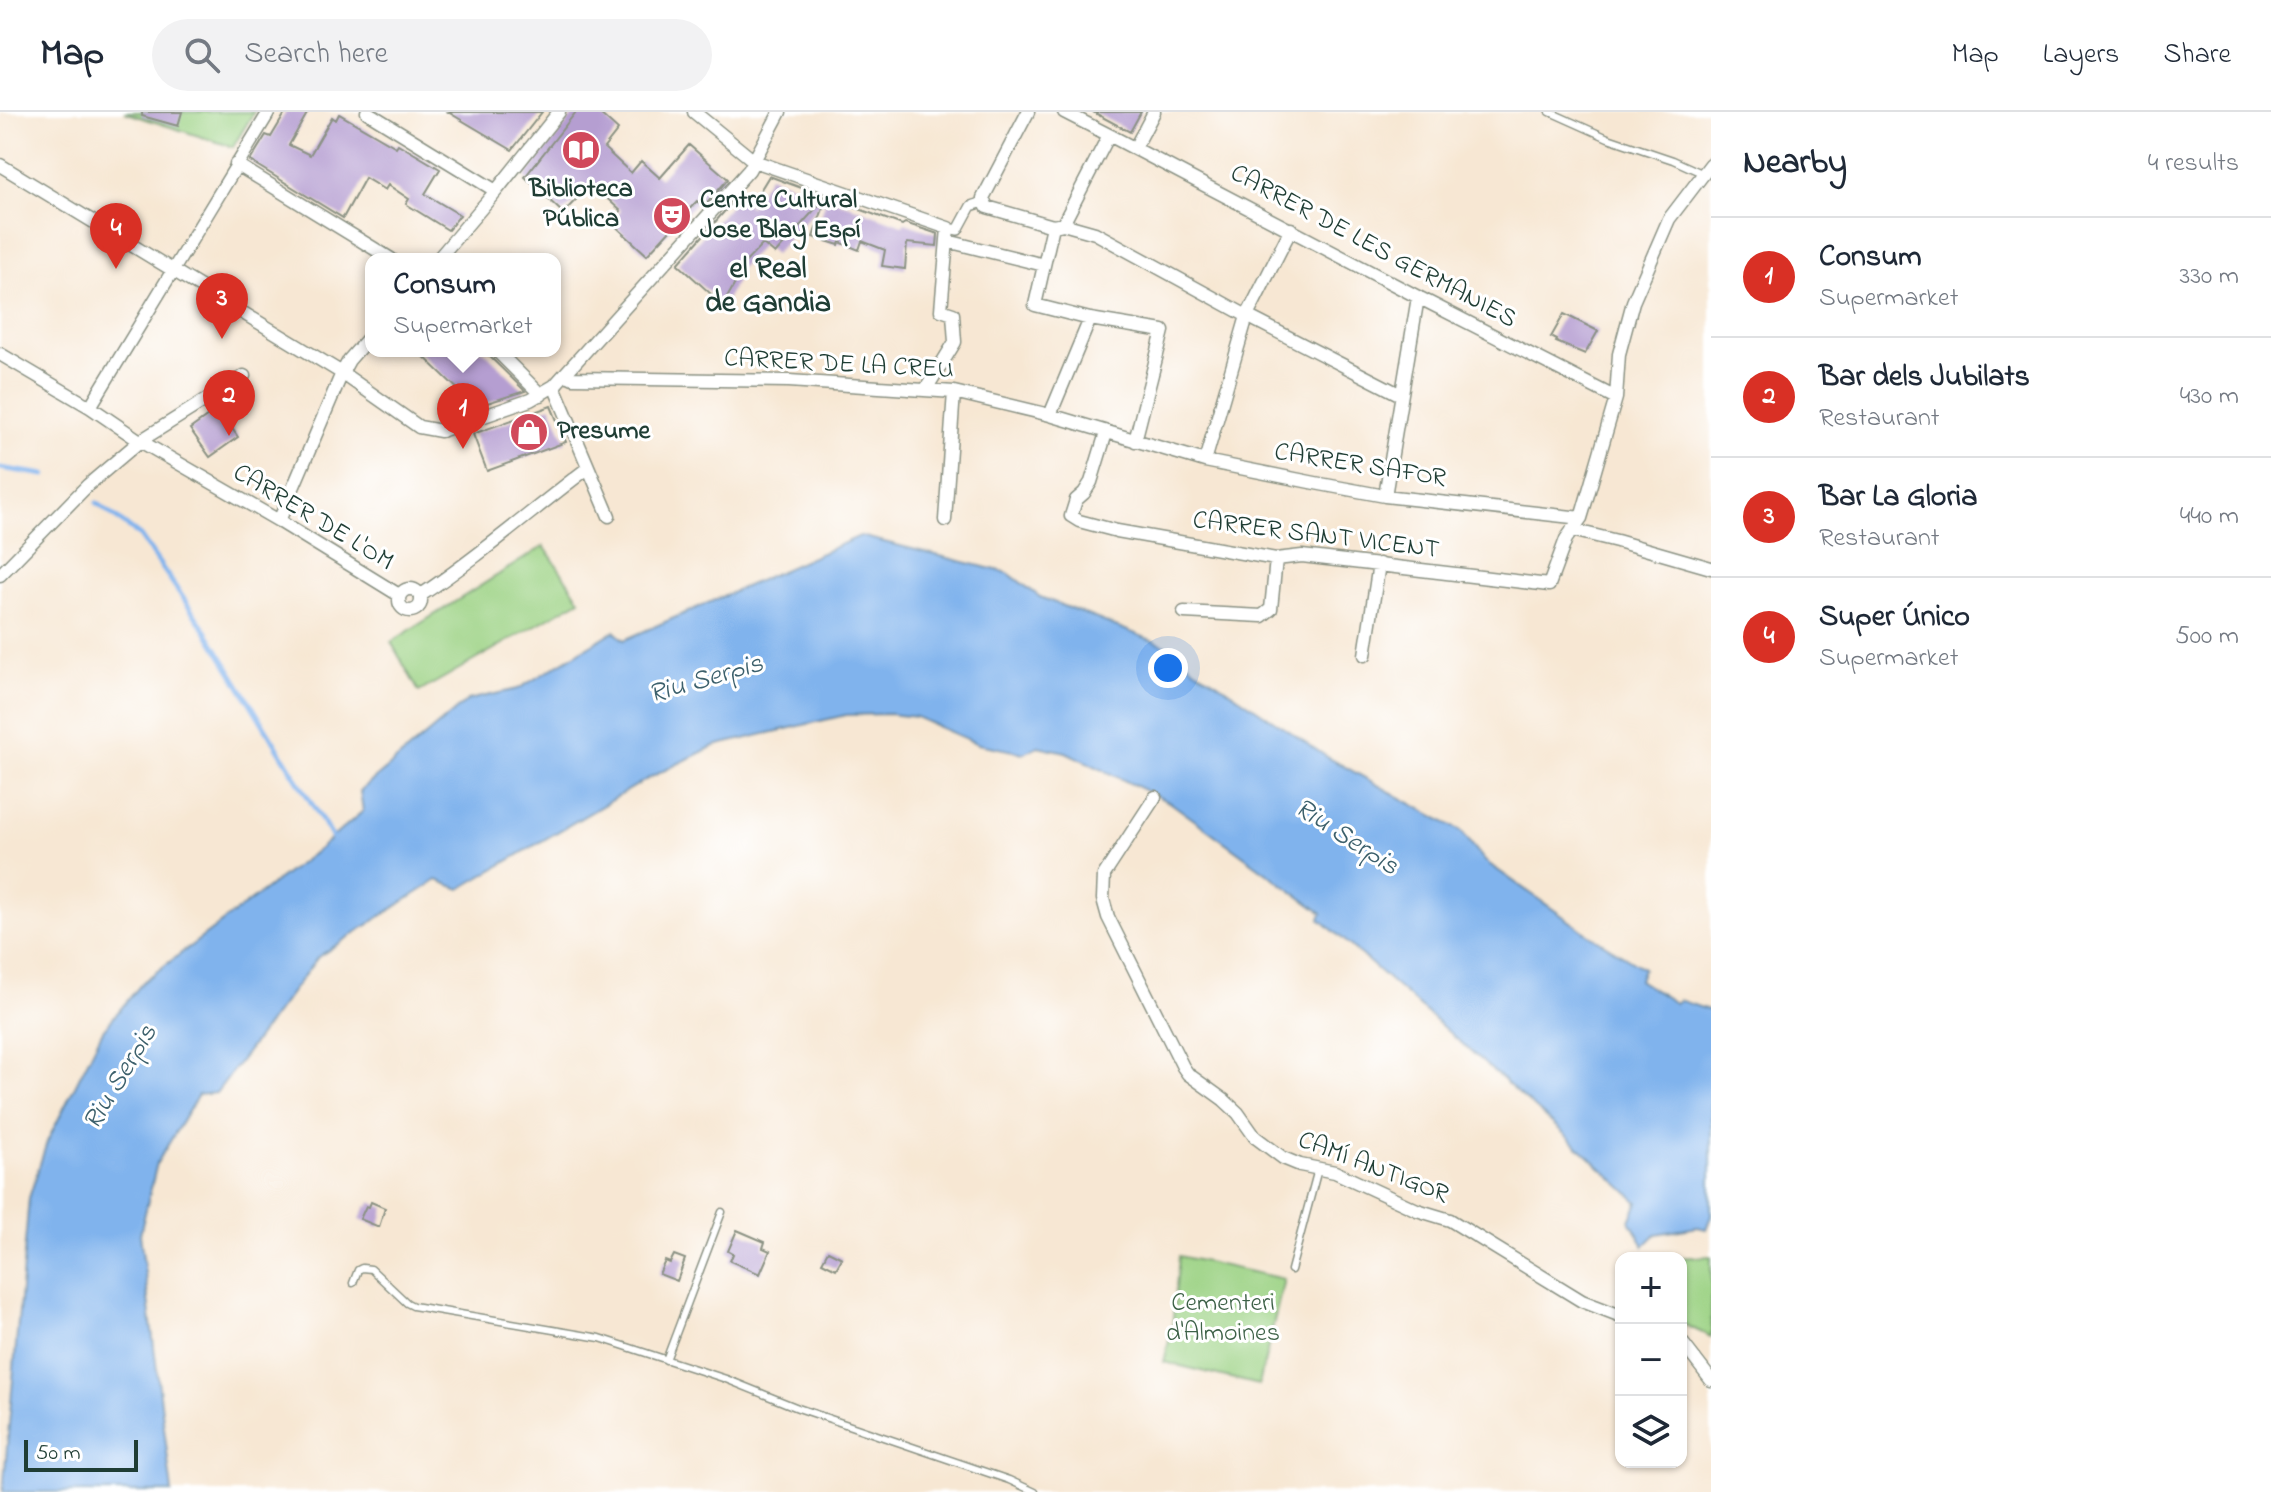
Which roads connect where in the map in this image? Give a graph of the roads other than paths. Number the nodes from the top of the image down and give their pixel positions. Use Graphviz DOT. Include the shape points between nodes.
graph roads {
  1 [pos="269,112"];
  2 [pos="367,112"];
  3 [pos="559,112"];
  4 [pos="694,112"];
  5 [pos="780,112"];
  6 [pos="1028,112"];
  7 [pos="1064,112"];
  8 [pos="1154,112"];
  9 [pos="1550,112"];
  10 [pos="1090,118"];
  11 [pos="1109,135"];
  12 [pos="1135,148"];
  13 [pos="754,161"];
  14 [pos="236,164"];
  15 [pos="0,165"];
  16 [pos="1707,169"];
  17 [pos="496,191"];
  18 [pos="984,202"];
  19 [pos="1058,225"];
  20 [pos="1291,229"];
  21 [pos="948,235"];
  22 [pos="381,253"];
  23 [pos="443,253"];
  24 [pos="1044,265"];
  25 [pos="172,269"];
  26 [pos="1418,297"];
  27 [pos="1247,316"];
  28 [pos="1090,319"];
  29 [pos="365,342"];
  30 [pos="0,354"];
  31 [pos="503,357"];
  32 [pos="342,373"];
  33 [pos="565,374"];
  34 [pos="244,376"];
  35 [pos="554,386"];
  36 [pos="926,389"];
  37 [pos="954,392"];
  38 [pos="541,395"];
  39 [pos="1401,395"];
  40 [pos="1616,398"];
  41 [pos="90,407"];
  42 [pos="1050,415"];
  43 [pos="1106,433"];
  44 [pos="140,441"];
  45 [pos="1135,441"];
  46 [pos="1205,461"];
  47 [pos="588,468"];
  48 [pos="1385,496"];
  49 [pos="609,516"];
  50 [pos="1581,518"];
  51 [pos="945,520"];
  52 [pos="279,521"];
  53 [pos="1572,530"];
  54 [pos="1276,559"];
  55 [pos="1379,564"];
  56 [pos="1711,568"];
  57 [pos="0,575"];
  58 [pos="1184,612"];
  59 [pos="1365,655"];
  60 [pos="1155,797"];
  61 [pos="1318,1167"];
  62 [pos="722,1212"];
  63 [pos="1291,1270"];
  64 [pos="353,1283"];
  65 [pos="1615,1314"];
  66 [pos="1687,1349"];
  67 [pos="666,1360"];
  68 [pos="1711,1380"];
  69 [pos="1035,1492"];
  1 -- 14 [label="street"];
  2 -- 17 [label="street"];
  3 -- 17 [label="street"];
  4 -- 13 [label="street"];
  5 -- 13 [label="street"];
  6 -- 18 [label="street"];
  7 -- 10 [label="street, CARRER DE LES GERMANIES"];
  8 -- 12 [label="street"];
  9 -- 16 [label="lane" via="1608,138"];
  10 -- 11 [label="street, CARRER DE LES GERMANIES"];
  11 -- 12 [label="street, CARRER DE LES GERMANIES"];
  11 -- 19 [label="street"];
  12 -- 20 [label="street, CARRER DE LES GERMANIES"];
  13 -- 21 [label="street"];
  13 -- 33 [label="street"];
  14 -- 22 [label="street"];
  14 -- 25 [label="street"];
  15 -- 25 [label="street"];
  16 -- 40 [label="street" via="1669,219 1633,302 1619,354"];
  17 -- 23 [label="street"];
  18 -- 19 [label="street"];
  18 -- 21 [label="street" via="971,206 958,230"];
  19 -- 24 [label="street"];
  19 -- 27 [label="street" via="1095,233"];
  20 -- 26 [label="street, CARRER DE LES GERMANIES"];
  20 -- 27 [label="street"];
  21 -- 24 [label="street"];
  21 -- 36 [label="street" via="941,310 953,314 955,342"];
  24 -- 28 [label="street" via="1035,305"];
  25 -- 32 [label="street"];
  25 -- 41 [label="street"];
  26 -- 39 [label="street"];
  26 -- 40 [label="street, CARRER DE LES GERMANIES"];
  27 -- 39 [label="street"];
  27 -- 46 [label="street"];
  28 -- 42 [label="street"];
  28 -- 45 [label="street" via="1163,331"];
  29 -- 32 [label="street"];
  30 -- 41 [label="street, CARRER DE L'OM"];
  31 -- 38 [label="street"];
  32 -- 38 [label="street" via="419,427 441,431"];
  32 -- 52 [label="street"];
  33 -- 35 [label="street"];
  33 -- 36 [label="street, CARRER DE LA CREU"];
  34 -- 44 [label="street"];
  35 -- 38 [label="street"];
  35 -- 47 [label="street"];
  36 -- 37 [label="street, CARRER DE LA CREU"];
  37 -- 42 [label="street, CARRER DE LA CREU"];
  37 -- 51 [label="street"];
  39 -- 48 [label="street"];
  40 -- 50 [label="street"];
  41 -- 44 [label="street, CARRER DE L'OM"];
  42 -- 43 [label="street, CARRER DE LA CREU"];
  43 -- 45 [label="street, CARRER DE LA CREU"];
  43 -- 54 [label="street, CARRER SANT VICENT" via="1091,482 1071,516 1117,531"];
  44 -- 52 [label="street, CARRER DE L'OM"];
  44 -- 57 [label="street" via="88,485"];
  45 -- 46 [label="street, CARRER SAFOR"];
  46 -- 48 [label="street, CARRER SAFOR"];
  47 -- 49 [label="street"];
  47 -- 52 [label="street, CARRER DE L'OM" via="421,595 405,589 399,595"];
  48 -- 50 [label="street, CARRER SAFOR"];
  50 -- 53 [label="street"];
  53 -- 55 [label="street, CARRER SANT VICENT" via="1549,585"];
  53 -- 56 [label="street"];
  54 -- 55 [label="street, CARRER SANT VICENT" via="1302,556"];
  54 -- 58 [label="street" via="1271,609 1262,616"];
  55 -- 59 [label="street"];
  60 -- 61 [label="street, CAMÍ ANTIGOR" via="1104,875 1108,917 1188,1074 1224,1100 1274,1153"];
  61 -- 63 [label="lane"];
  61 -- 65 [label="street, CAMÍ ANTIGOR" via="1450,1220 1582,1301"];
  62 -- 67 [label="lane"];
  64 -- 67 [label="lane" via="358,1270 366,1267 413,1306 600,1338"];
  66 -- 68 [label="street"];
  67 -- 69 [label="lane"];
}
